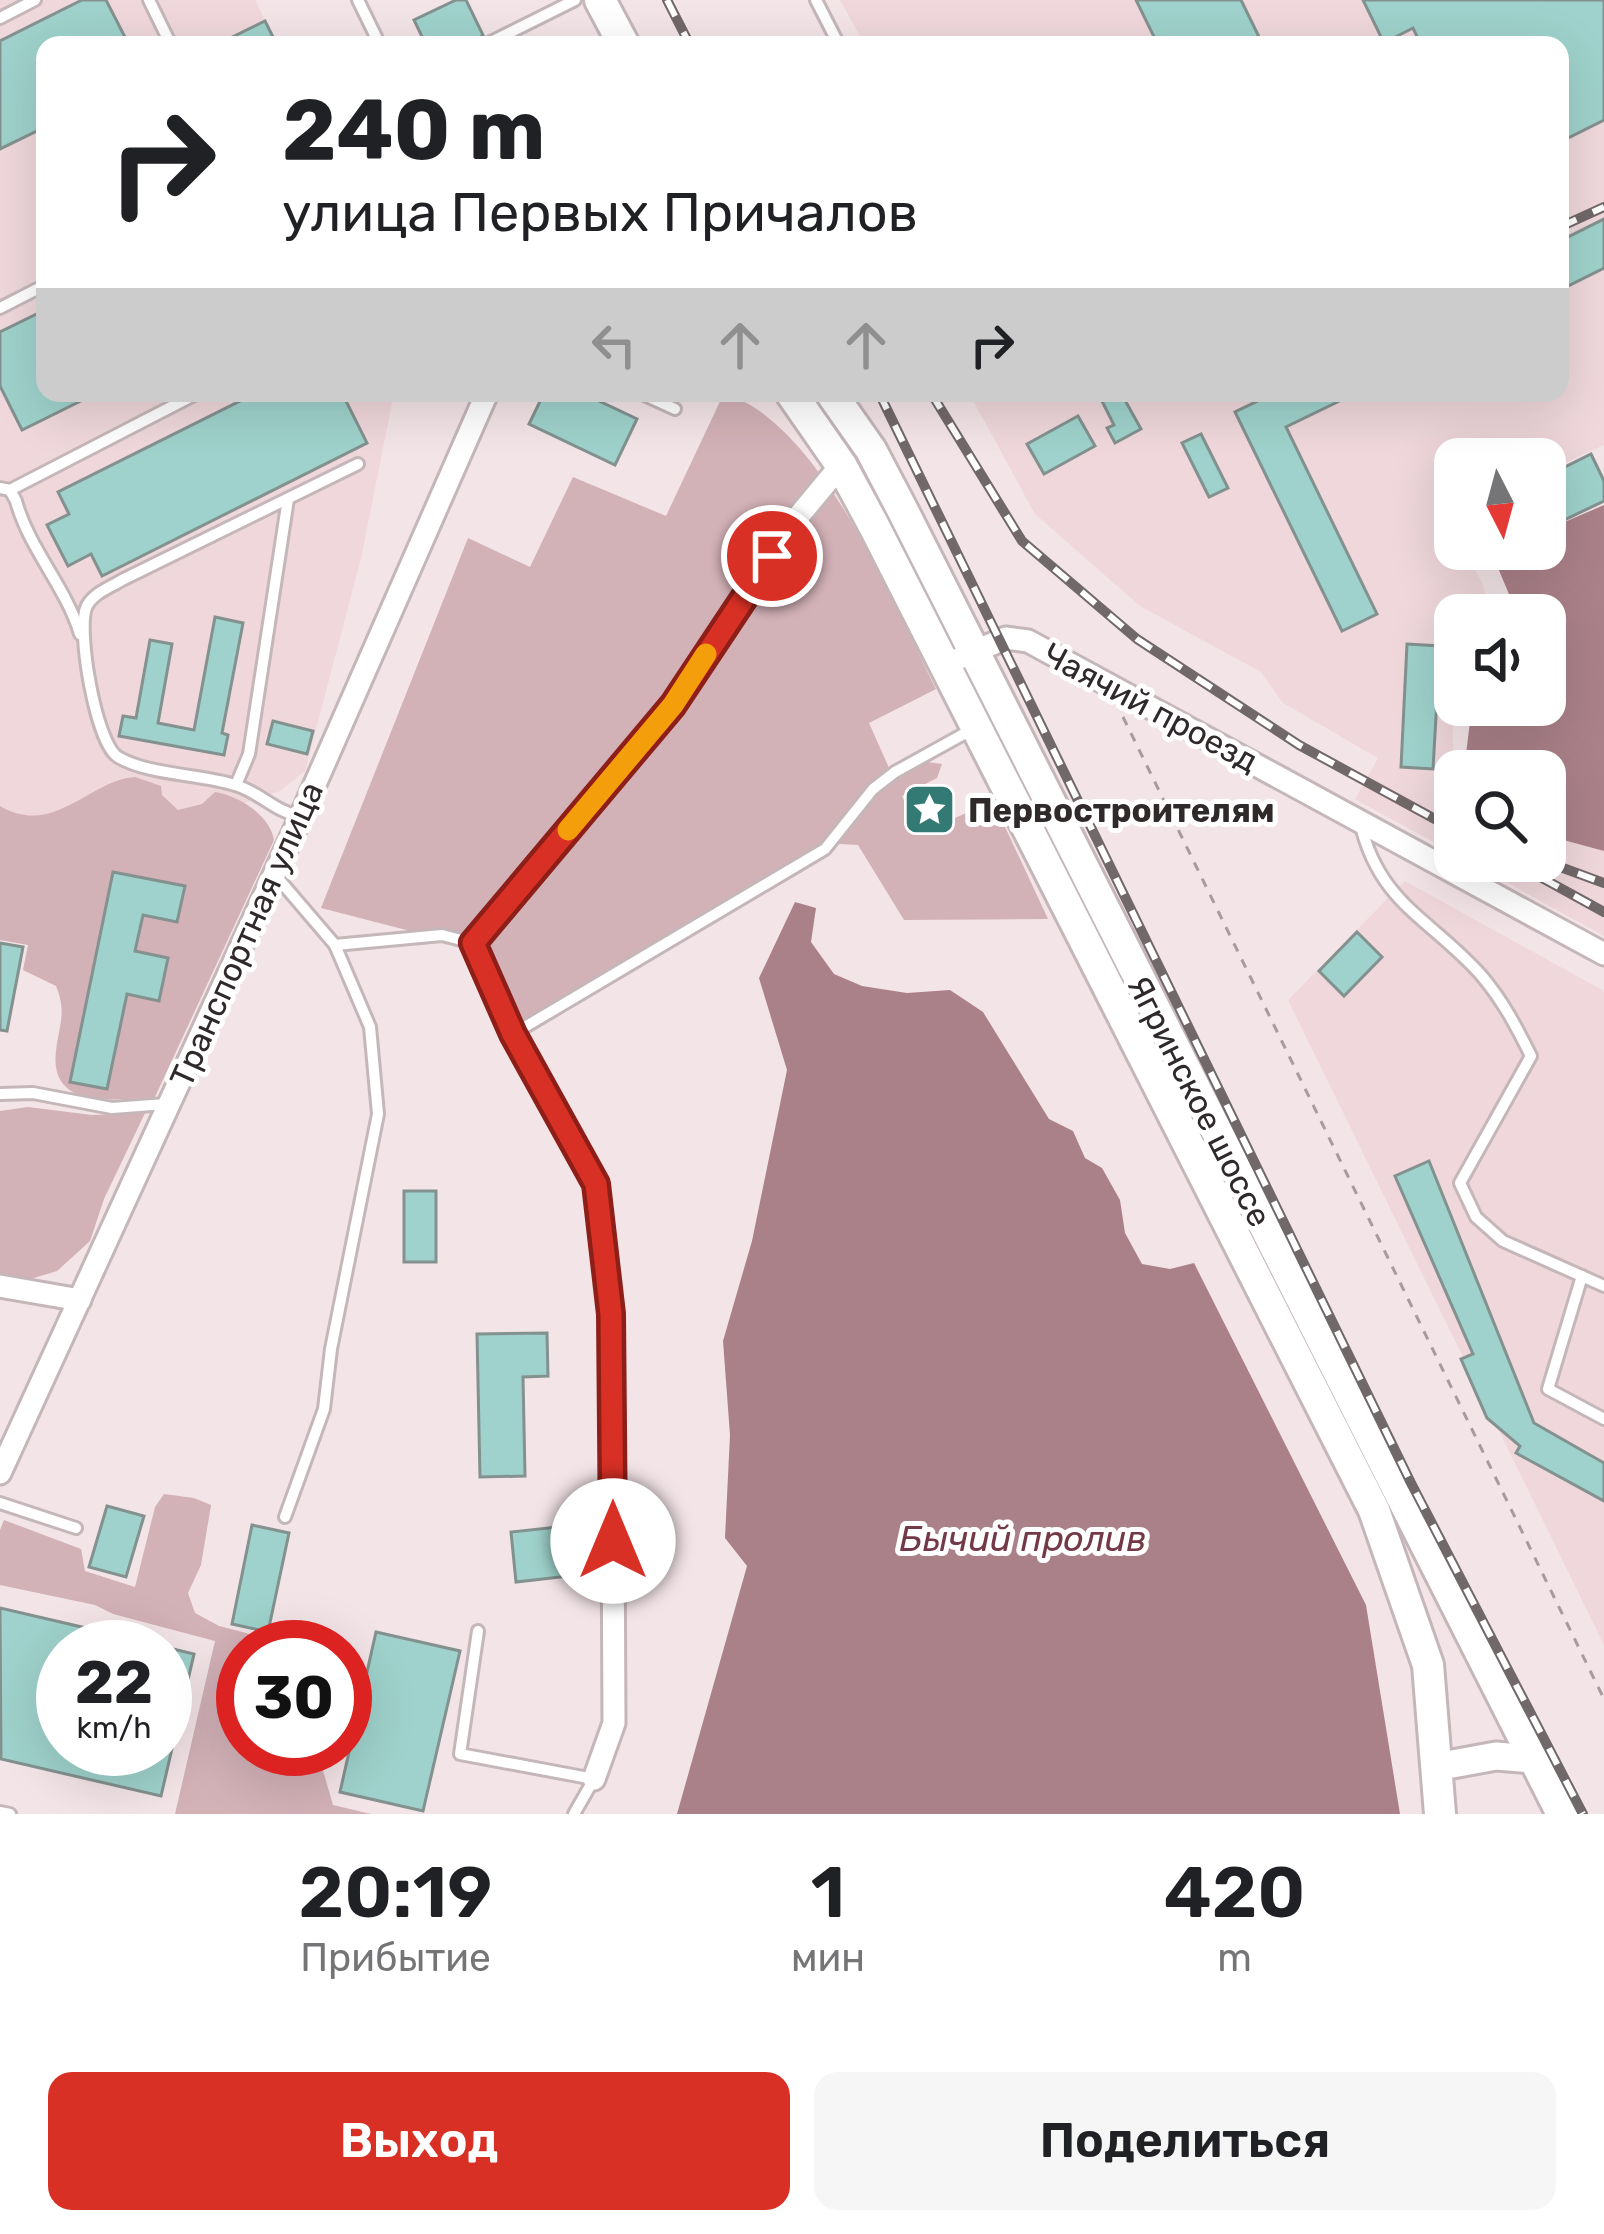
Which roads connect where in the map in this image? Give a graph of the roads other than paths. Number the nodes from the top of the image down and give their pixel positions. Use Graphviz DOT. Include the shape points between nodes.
graph roads {
  1 [pos="35,0"];
  2 [pos="149,0"];
  3 [pos="358,0"];
  4 [pos="577,0"];
  5 [pos="600,0"];
  6 [pos="816,0"];
  7 [pos="0,17"];
  8 [pos="167,36"];
  9 [pos="376,36"];
  10 [pos="503,36"];
  11 [pos="596,36"];
  12 [pos="619,36"];
  13 [pos="834,36"];
  14 [pos="36,290"];
  15 [pos="0,308"];
  16 [pos="180,402"];
  17 [pos="483,402"];
  18 [pos="659,402"];
  19 [pos="797,402"];
  20 [pos="837,402"];
  21 [pos="675,410"];
  22 [pos="358,464"];
  23 [pos="841,466"];
  24 [pos="5,489"];
  25 [pos="288,499"];
  26 [pos="974,651"];
  27 [pos="86,655"];
  28 [pos="945,665"];
  29 [pos="976,727"];
  30 [pos="236,785"];
  31 [pos="301,816"];
  32 [pos="1359,818"];
  33 [pos="274,873"];
  34 [pos="473,943"];
  35 [pos="335,944"];
  36 [pos="1604,954"];
  37 [pos="513,1034"];
  38 [pos="0,1094"];
  39 [pos="170,1104"];
  40 [pos="1582,1276"];
  41 [pos="0,1286"];
  42 [pos="1604,1286"];
  43 [pos="80,1300"];
  44 [pos="1604,1419"];
  45 [pos="0,1473"];
  46 [pos="0,1503"];
  47 [pos="285,1516"];
  48 [pos="76,1528"];
  49 [pos="478,1631"];
  50 [pos="1533,1760"];
  51 [pos="1436,1767"];
  52 [pos="594,1779"];
  53 [pos="0,1812"];
  54 [pos="10,1814"];
  55 [pos="574,1814"];
  56 [pos="1440,1814"];
  57 [pos="1562,1814"];
  1 -- 7 [label="lane"];
  2 -- 8 [label="lane"];
  3 -- 9 [label="lane"];
  4 -- 10 [label="lane"];
  4 -- 11 [label="main road"];
  5 -- 12 [label="main road"];
  6 -- 13 [label="lane"];
  14 -- 15 [label="lane"];
  16 -- 24 [label="lane"];
  17 -- 31 [label="street, Транспортная улица"];
  18 -- 21 [label="lane"];
  19 -- 23 [label="main road, Ягринское шоссе"];
  20 -- 26 [label="main road, Ягринское шоссе" via="871,450"];
  22 -- 25 [label="lane"];
  23 -- 28 [label="main road, Ягринское шоссе"];
  23 -- 34 [label="street" via="797,518 673,705"];
  24 -- 27 [label="lane" via="70,603"];
  25 -- 27 [label="lane" via="92,598"];
  25 -- 30 [label="lane" via="256,716"];
  26 -- 28 [label="street, Чаячий проезд"];
  26 -- 32 [label="street, Чаячий проезд" via="1006,638 1028,641"];
  26 -- 50 [label="main road, Ягринское шоссе"];
  27 -- 30 [label="lane" via="113,754"];
  28 -- 29 [label="main road, Ягринское шоссе"];
  29 -- 37 [label="lane" via="873,789 825,849"];
  29 -- 51 [label="main road, Ягринское шоссе" via="1374,1510 1427,1665"];
  30 -- 31 [label="lane"];
  31 -- 33 [label="street, Транспортная улица"];
  32 -- 36 [label="street, Чаячий проезд"];
  32 -- 40 [label="lane" via="1367,855 1390,892 1478,972 1531,1056 1460,1183 1476,1217 1503,1241"];
  33 -- 35 [label="lane"];
  33 -- 39 [label="street, Транспортная улица"];
  34 -- 35 [label="lane" via="442,935"];
  34 -- 37 [label="street"];
  35 -- 47 [label="lane" via="370,1027 378,1114 323,1409"];
  37 -- 52 [label="street" via="596,1184 611,1314 614,1723"];
  38 -- 39 [label="lane" via="112,1108"];
  39 -- 43 [label="street, Транспортная улица"];
  40 -- 42 [label="lane"];
  40 -- 44 [label="lane" via="1548,1389"];
  41 -- 43 [label="street"];
  43 -- 45 [label="street, Транспортная улица"];
  46 -- 48 [label="lane"];
  49 -- 52 [label="lane" via="460,1754"];
  50 -- 51 [label="street" via="1496,1756"];
  50 -- 57 [label="main road, Ягринское шоссе"];
  51 -- 56 [label="main road, Ягринское шоссе"];
  52 -- 55 [label="lane"];
  53 -- 54 [label="lane"];
}
